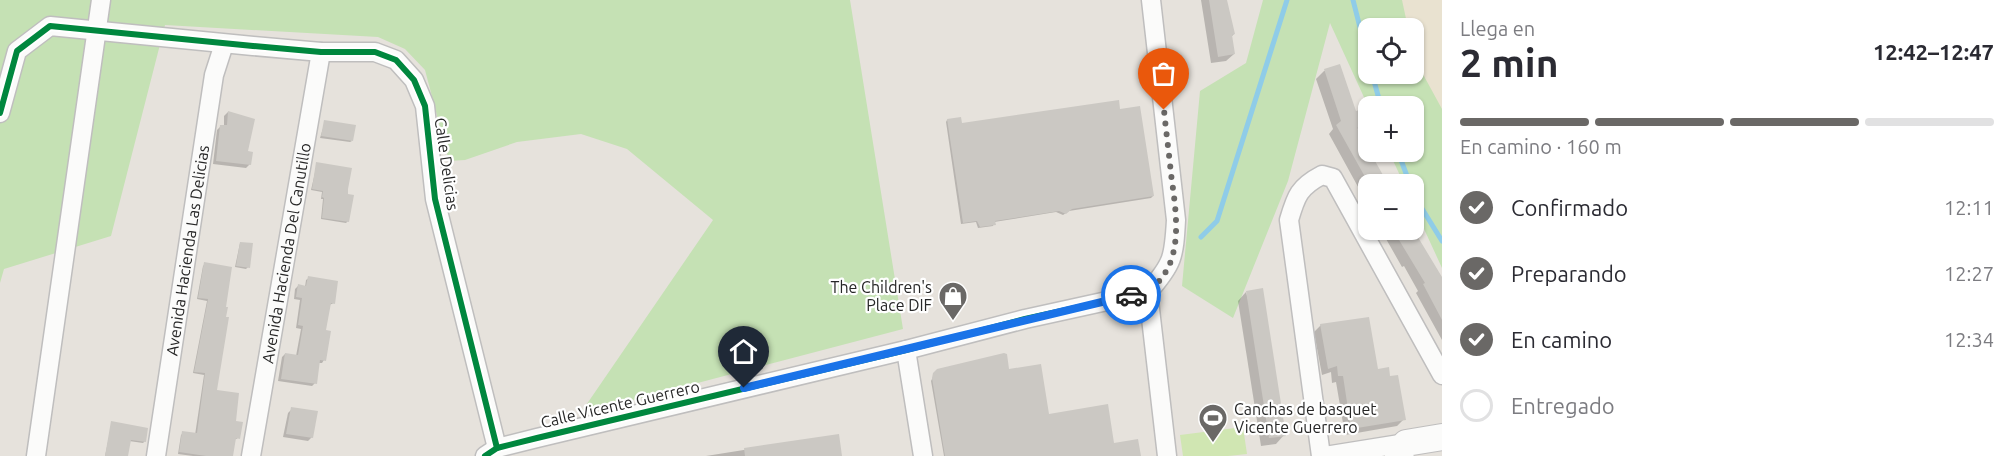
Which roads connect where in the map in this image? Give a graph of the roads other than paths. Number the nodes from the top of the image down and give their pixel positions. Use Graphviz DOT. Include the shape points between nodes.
graph roads {
  1 [pos="101,0"];
  2 [pos="1151,0"];
  3 [pos="97,31"];
  4 [pos="224,44"];
  5 [pos="321,52"];
  6 [pos="0,113"];
  7 [pos="1148,291"];
  8 [pos="906,350"];
  9 [pos="1442,375"];
  10 [pos="1442,437"];
  11 [pos="1402,450"];
  12 [pos="491,452"];
  13 [pos="36,456"];
  14 [pos="156,456"];
  15 [pos="251,456"];
  16 [pos="923,456"];
  17 [pos="1167,456"];
  18 [pos="1323,456"];
  1 -- 3 [label="street"];
  2 -- 7 [label="street" via="1176,220 1167,271"];
  3 -- 4 [label="street, Calle Delicias"];
  3 -- 6 [label="street, Calle Delicias" via="50,26 17,51"];
  3 -- 13 [label="street"];
  4 -- 5 [label="street, Calle Delicias"];
  4 -- 14 [label="street, Avenida Hacienda Las Delicias" via="214,75"];
  5 -- 12 [label="street, Calle Delicias" via="375,52 396,60 414,80 426,106 435,199"];
  5 -- 15 [label="street, Avenida Hacienda Del Canutillo"];
  7 -- 8 [label="street, Calle Vicente Guerrero"];
  7 -- 17 [label="street"];
  8 -- 12 [label="street, Calle Vicente Guerrero"];
  8 -- 16 [label="street"];
  9 -- 18 [label="street" via="1334,178 1322,175 1310,181 1296,196 1289,220"];
  10 -- 11 [label="street"];
  11 -- 18 [label="street"];
}
